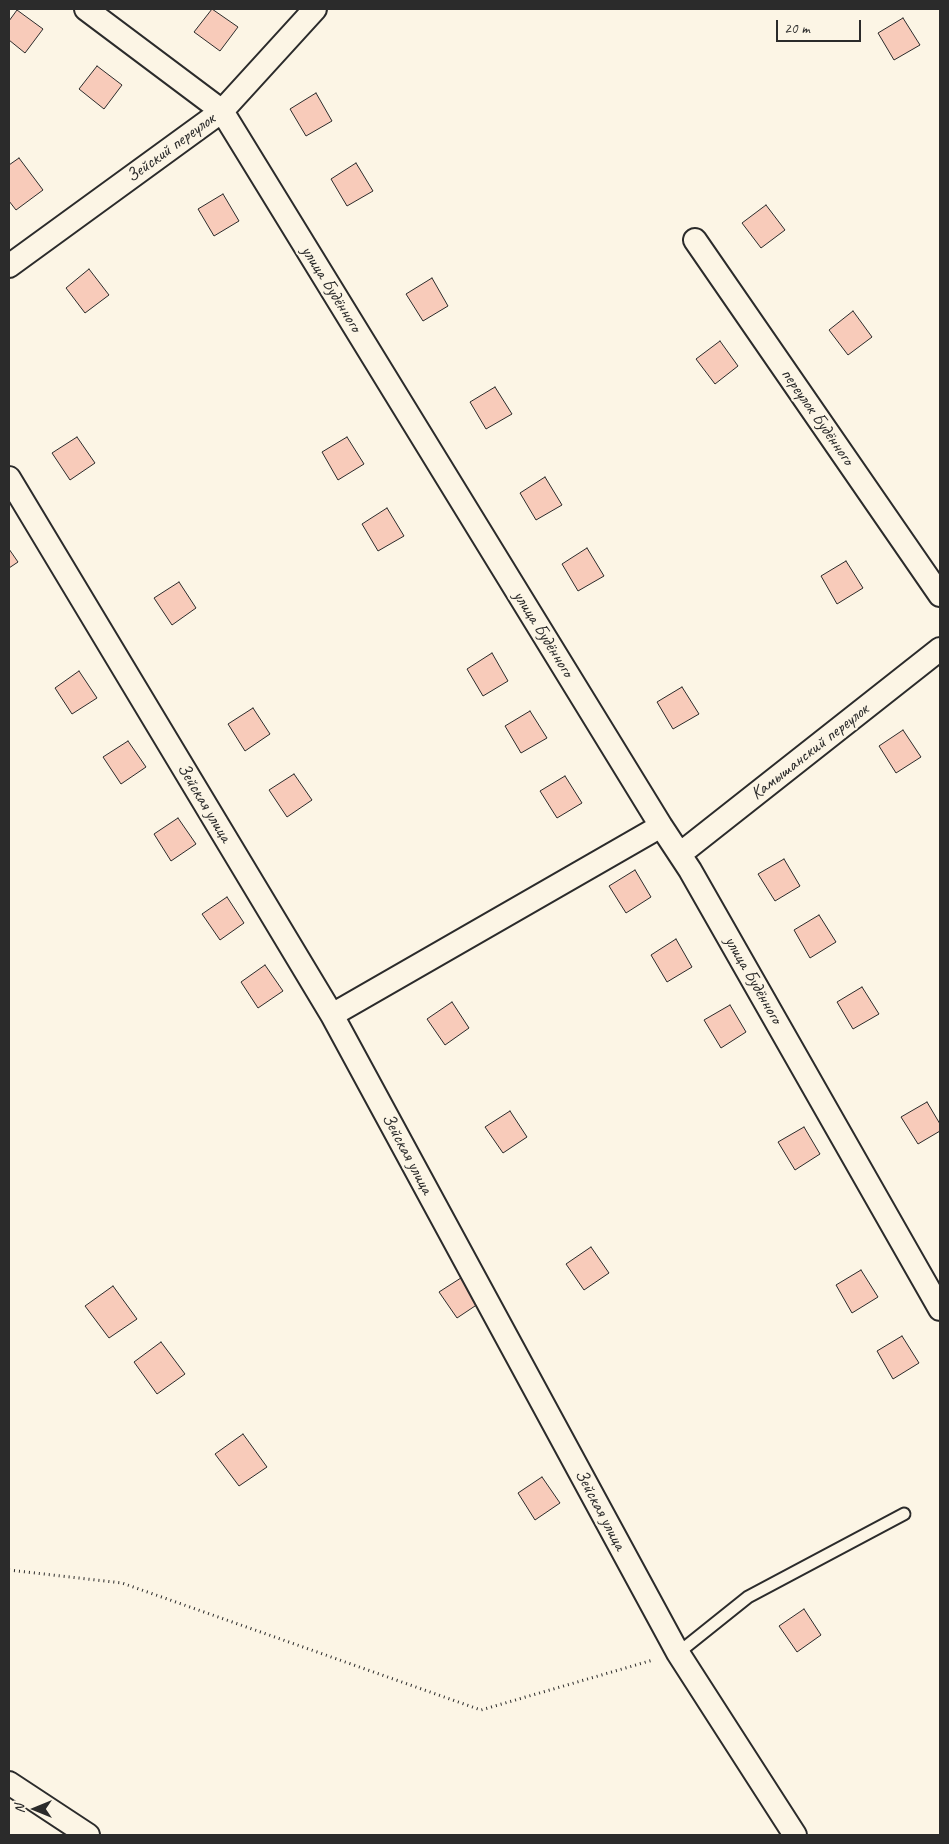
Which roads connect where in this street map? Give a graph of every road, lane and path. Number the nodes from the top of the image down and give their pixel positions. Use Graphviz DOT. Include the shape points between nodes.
graph roads {
  1 [pos="86,9"];
  2 [pos="315,9"];
  3 [pos="222,111"];
  4 [pos="695,240"];
  5 [pos="9,266"];
  6 [pos="9,478"];
  7 [pos="940,595"];
  8 [pos="940,650"];
  9 [pos="661,826"];
  10 [pos="680,854"];
  11 [pos="332,1015"];
  12 [pos="940,1309"];
  13 [pos="904,1514"];
  14 [pos="9,1570"];
  15 [pos="678,1653"];
  16 [pos="9,1783"];
  17 [pos="88,1835"];
  18 [pos="795,1835"];
  1 -- 3 [label="street, улица Будённого"];
  2 -- 3 [label="street, Зейский переулок"];
  3 -- 5 [label="street, Зейский переулок"];
  3 -- 9 [label="street, улица Будённого"];
  4 -- 7 [label="street, переулок Будённого"];
  6 -- 11 [label="street, Зейская улица"];
  8 -- 10 [label="street, Камышанский переулок"];
  9 -- 10 [label="street, улица Будённого"];
  9 -- 11 [label="street"];
  10 -- 12 [label="street, улица Будённого"];
  11 -- 15 [label="street, Зейская улица"];
  13 -- 15 [label="lane" via="748,1597"];
  14 -- 15 [label="path" via="122,1583 481,1710"];
  15 -- 18 [label="street, Зейская улица"];
  16 -- 17 [label="street"];
}
